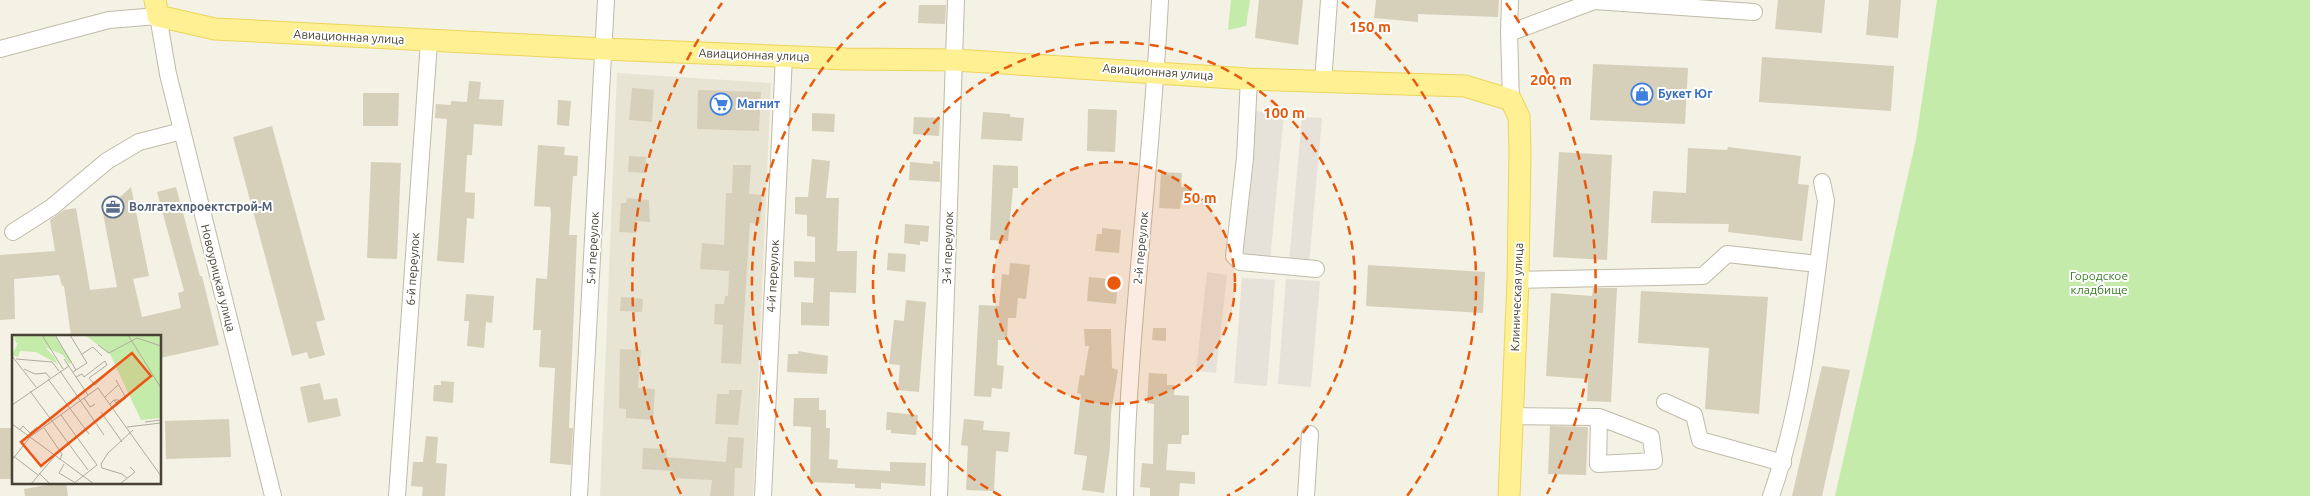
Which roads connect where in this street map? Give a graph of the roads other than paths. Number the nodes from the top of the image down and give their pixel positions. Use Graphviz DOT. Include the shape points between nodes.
graph roads {
  1 [pos="606,0"];
  2 [pos="956,0"];
  3 [pos="1160,0"];
  4 [pos="1329,0"];
  5 [pos="1510,0"];
  6 [pos="156,8"];
  7 [pos="1754,12"];
  8 [pos="1509,32"];
  9 [pos="428,42"];
  10 [pos="0,49"];
  11 [pos="604,49"];
  12 [pos="784,56"];
  13 [pos="955,60"];
  14 [pos="1156,72"];
  15 [pos="1249,79"];
  16 [pos="1322,82"];
  17 [pos="1511,100"];
  18 [pos="182,131"];
  19 [pos="1822,182"];
  20 [pos="13,232"];
  21 [pos="1818,264"];
  22 [pos="1316,269"];
  23 [pos="1518,280"];
  24 [pos="1665,402"];
  25 [pos="1512,416"];
  26 [pos="1599,417"];
  27 [pos="1310,434"];
  28 [pos="1783,463"];
  29 [pos="273,496"];
  30 [pos="397,496"];
  31 [pos="579,496"];
  32 [pos="763,496"];
  33 [pos="938,496"];
  34 [pos="1125,496"];
  35 [pos="1306,496"];
  36 [pos="1509,496"];
  37 [pos="1771,496"];
  1 -- 11 [label="street, 5-й переулок"];
  2 -- 13 [label="street, 3-й переулок"];
  3 -- 14 [label="street, 2-й переулок"];
  4 -- 16 [label="street"];
  5 -- 8 [label="street"];
  6 -- 9 [label="main road, Авиационная улица" via="215,29"];
  6 -- 10 [label="street, Авиационная улица"];
  6 -- 18 [label="street, Новоурицкая улица"];
  7 -- 8 [label="street" via="1594,2"];
  8 -- 17 [label="street"];
  9 -- 11 [label="main road, Авиационная улица"];
  9 -- 30 [label="street, 6-й переулок"];
  11 -- 12 [label="main road, Авиационная улица"];
  11 -- 31 [label="street, 5-й переулок"];
  12 -- 13 [label="main road, Авиационная улица"];
  12 -- 32 [label="street, 4-й переулок"];
  13 -- 14 [label="main road, Авиационная улица"];
  13 -- 33 [label="street, 3-й переулок"];
  14 -- 15 [label="main road, Авиационная улица"];
  14 -- 34 [label="street, 2-й переулок" via="1127,406"];
  15 -- 16 [label="main road, Авиационная улица"];
  15 -- 22 [label="street" via="1245,158 1234,256 1240,262"];
  16 -- 17 [label="main road, Авиационная улица" via="1465,86"];
  17 -- 23 [label="main road, Клиническая улица" via="1519,117"];
  18 -- 20 [label="street" via="139,142"];
  18 -- 29 [label="street, Новоурицкая улица"];
  19 -- 21 [label="street" via="1826,201"];
  21 -- 23 [label="street" via="1727,254 1703,276"];
  21 -- 28 [label="street" via="1804,367"];
  23 -- 25 [label="main road, Клиническая улица"];
  24 -- 28 [label="street" via="1694,415 1700,440"];
  25 -- 26 [label="street"];
  25 -- 36 [label="main road, Клиническая улица"];
  27 -- 35 [label="street"];
  28 -- 37 [label="street"];
}
